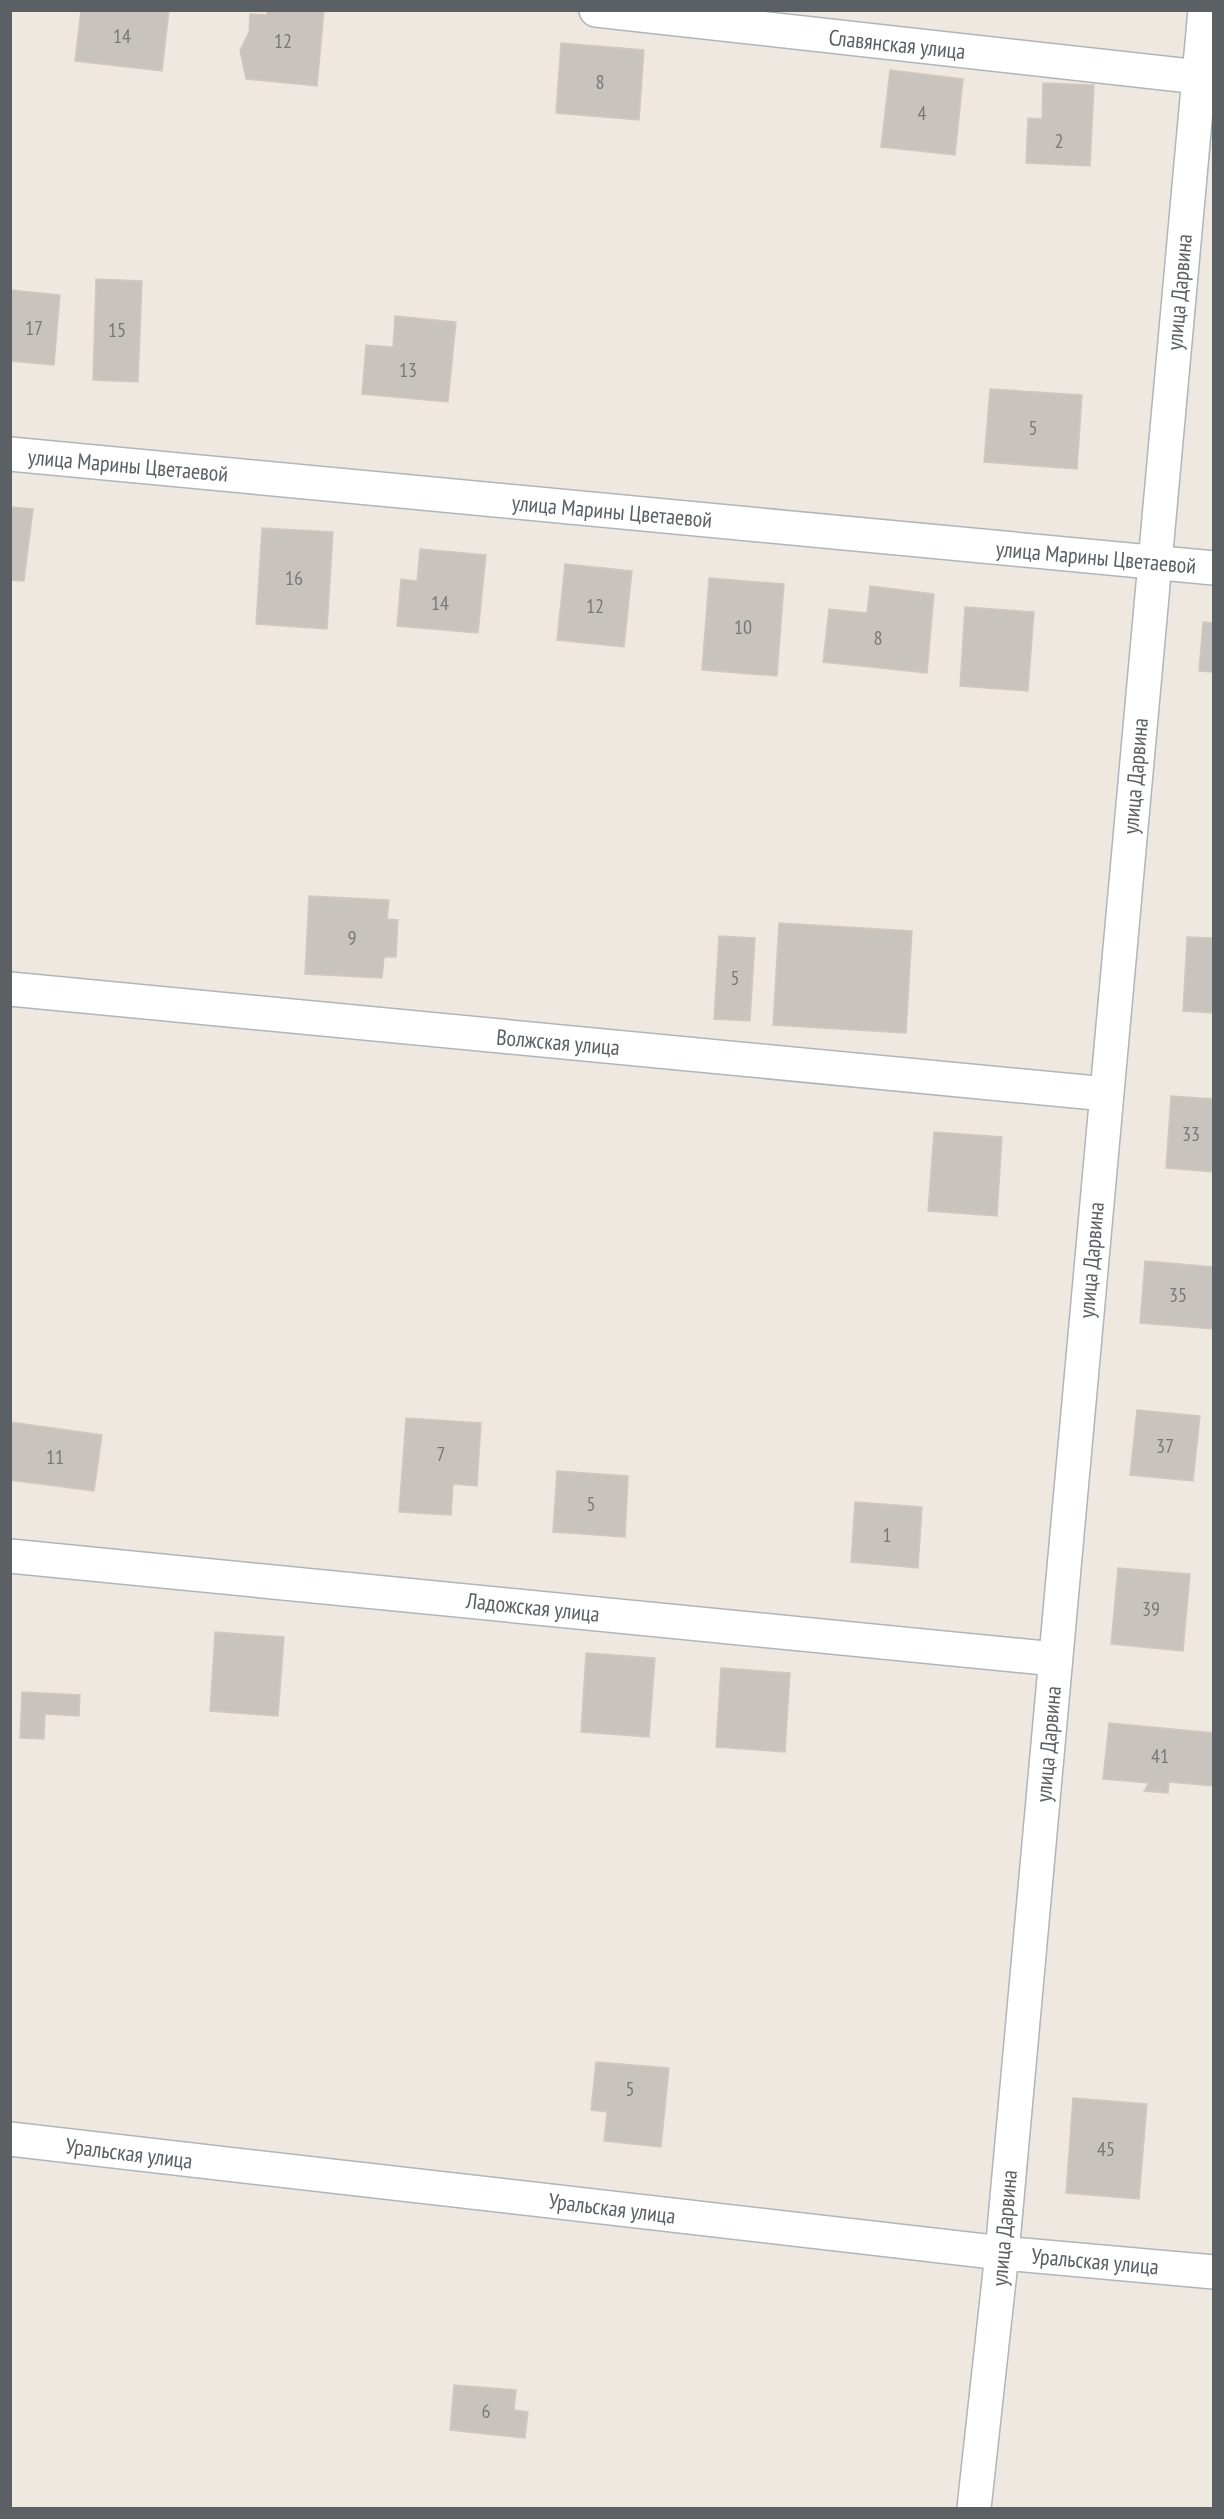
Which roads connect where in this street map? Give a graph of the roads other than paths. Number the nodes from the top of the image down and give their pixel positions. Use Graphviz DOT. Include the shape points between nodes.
graph roads {
  1 [pos="596,10"];
  2 [pos="1205,10"];
  3 [pos="1199,77"];
  4 [pos="10,454"];
  5 [pos="1155,562"];
  6 [pos="1214,568"];
  7 [pos="10,989"];
  8 [pos="1106,1094"];
  9 [pos="10,1556"];
  10 [pos="1055,1659"];
  11 [pos="10,2139"];
  12 [pos="1002,2253"];
  13 [pos="1214,2272"];
  14 [pos="974,2508"];
  1 -- 3 [label="street, Славянская улица"];
  2 -- 3 [label="street, улица Дарвина"];
  3 -- 5 [label="street, улица Дарвина"];
  4 -- 5 [label="street, улица Марины Цветаевой"];
  5 -- 6 [label="street, улица Марины Цветаевой"];
  5 -- 8 [label="street, улица Дарвина"];
  7 -- 8 [label="street, Волжская улица"];
  8 -- 10 [label="street, улица Дарвина"];
  9 -- 10 [label="street, Ладожская улица"];
  10 -- 12 [label="street, улица Дарвина"];
  11 -- 12 [label="street, Уральская улица"];
  12 -- 13 [label="street, Уральская улица"];
  12 -- 14 [label="street, улица Дарвина"];
}
